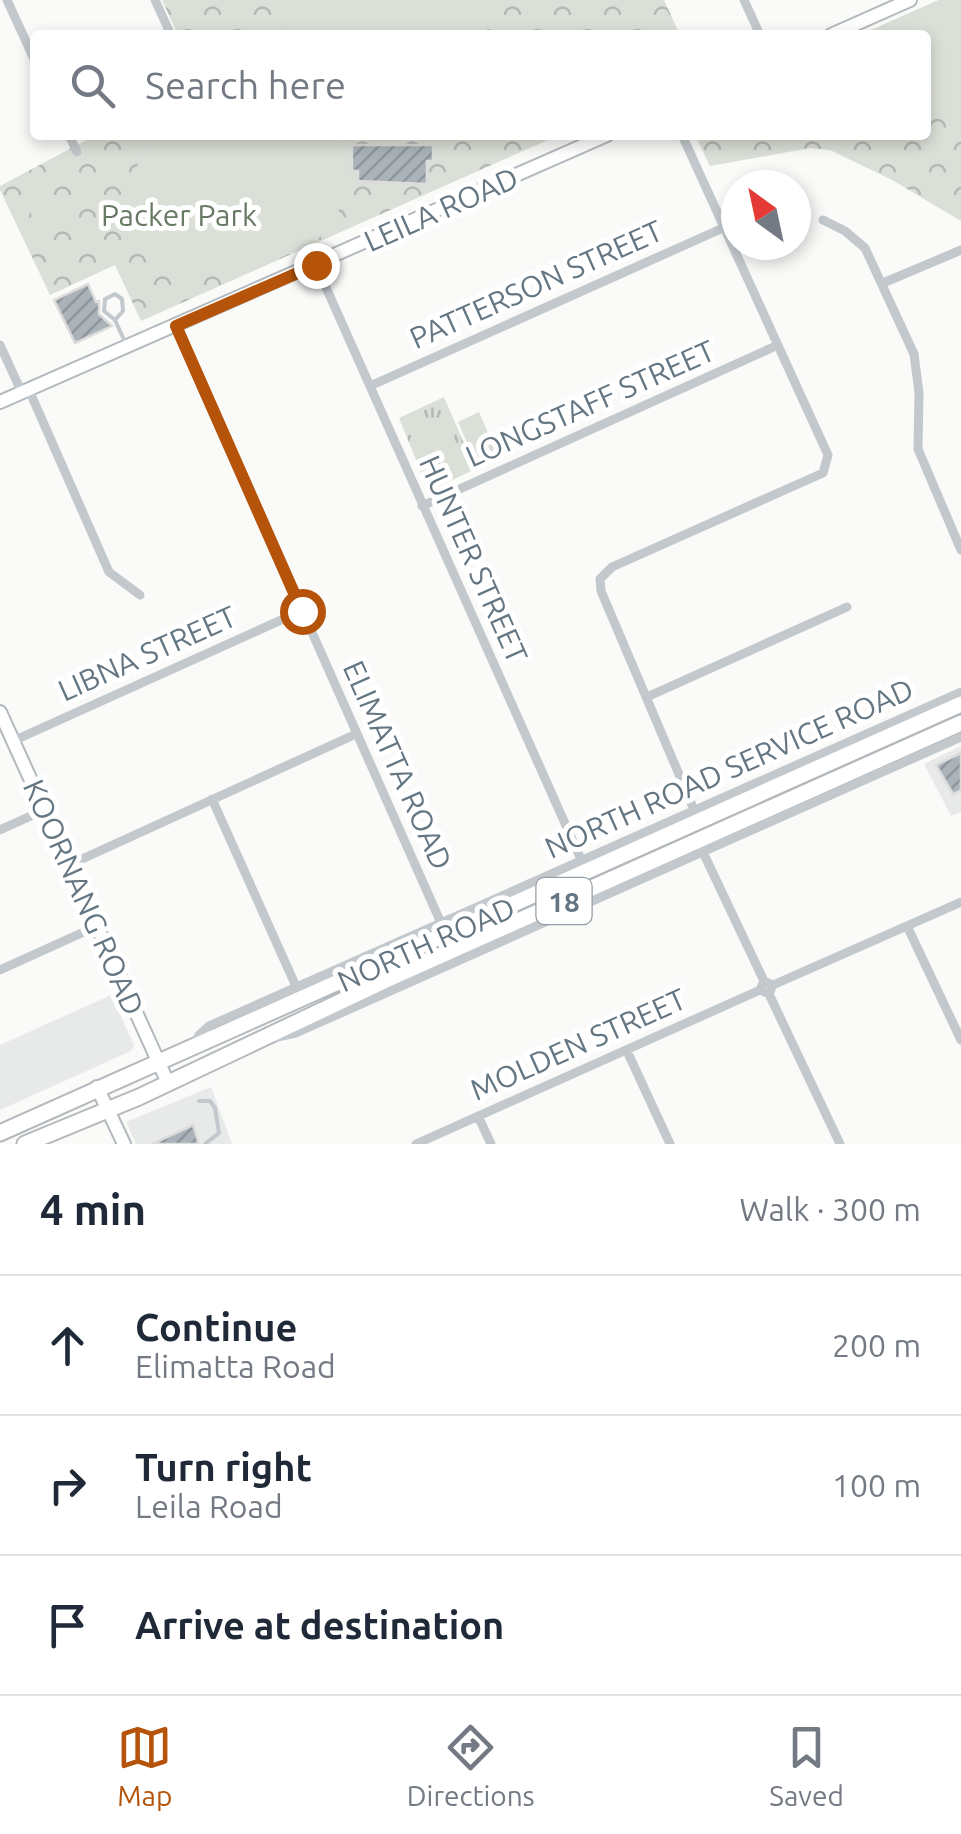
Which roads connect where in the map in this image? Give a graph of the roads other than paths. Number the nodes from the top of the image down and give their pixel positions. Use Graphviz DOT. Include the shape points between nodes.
graph roads {
  1 [pos="7,0"];
  2 [pos="155,0"];
  3 [pos="744,0"];
  4 [pos="906,1"];
  5 [pos="169,30"];
  6 [pos="758,30"];
  7 [pos="841,30"];
  8 [pos="30,50"];
  9 [pos="71,140"];
  10 [pos="596,140"];
  11 [pos="684,140"];
  12 [pos="76,152"];
  13 [pos="823,220"];
  14 [pos="721,223"];
  15 [pos="721,229"];
  16 [pos="961,250"];
  17 [pos="738,260"];
  18 [pos="316,265"];
  19 [pos="883,283"];
  20 [pos="115,320"];
  21 [pos="176,326"];
  22 [pos="0,345"];
  23 [pos="778,345"];
  24 [pos="128,346"];
  25 [pos="370,386"];
  26 [pos="25,391"];
  27 [pos="0,402"];
  28 [pos="422,506"];
  29 [pos="961,550"];
  30 [pos="140,595"];
  31 [pos="847,607"];
  32 [pos="302,611"];
  33 [pos="961,692"];
  34 [pos="647,697"];
  35 [pos="961,704"];
  36 [pos="0,712"];
  37 [pos="961,723"];
  38 [pos="356,734"];
  39 [pos="961,737"];
  40 [pos="13,741"];
  41 [pos="212,800"];
  42 [pos="44,810"];
  43 [pos="0,830"];
  44 [pos="696,833"];
  45 [pos="69,865"];
  46 [pos="584,867"];
  47 [pos="961,902"];
  48 [pos="97,926"];
  49 [pos="907,926"];
  50 [pos="447,937"];
  51 [pos="0,970"];
  52 [pos="766,988"];
  53 [pos="300,994"];
  54 [pos="961,1040"];
  55 [pos="258,1041"];
  56 [pos="626,1050"];
  57 [pos="158,1060"];
  58 [pos="168,1083"];
  59 [pos="97,1088"];
  60 [pos="199,1101"];
  61 [pos="108,1110"];
  62 [pos="478,1116"];
  63 [pos="0,1133"];
  64 [pos="25,1144"];
  65 [pos="124,1144"];
  66 [pos="205,1144"];
  67 [pos="416,1144"];
  68 [pos="491,1144"];
  69 [pos="670,1144"];
  70 [pos="840,1144"];
  1 -- 8 [label="street"];
  2 -- 5 [label="street"];
  3 -- 6 [label="street"];
  4 -- 7 [label="street"];
  9 -- 12 [label="street"];
  10 -- 18 [label="street, LEILA ROAD"];
  11 -- 14 [label="street"];
  13 -- 19 [label="street" via="865,248"];
  15 -- 25 [label="street, PATTERSON STREET"];
  16 -- 19 [label="street"];
  17 -- 23 [label="street"];
  18 -- 21 [label="street, LEILA ROAD"];
  18 -- 25 [label="street, HUNTER STREET"];
  19 -- 29 [label="street" via="914,354 921,458"];
  20 -- 20 [label="lane" via="123,311 115,294 105,299 104,311"];
  20 -- 24 [label="lane"];
  21 -- 24 [label="street, LEILA ROAD"];
  21 -- 32 [label="street, ELIMATTA ROAD"];
  22 -- 26 [label="street"];
  23 -- 28 [label="street, LONGSTAFF STREET"];
  23 -- 34 [label="street" via="828,455 824,473 600,578"];
  24 -- 26 [label="street, LEILA ROAD"];
  25 -- 28 [label="street, HUNTER STREET"];
  26 -- 27 [label="street, LEILA ROAD"];
  26 -- 30 [label="street" via="109,572"];
  28 -- 46 [label="street, HUNTER STREET"];
  31 -- 34 [label="street"];
  32 -- 38 [label="street, ELIMATTA ROAD"];
  32 -- 40 [label="street, LIBNA STREET"];
  33 -- 44 [label="street, NORTH ROAD SERVICE ROAD"];
  34 -- 44 [label="street"];
  35 -- 44 [label="highway, NORTH ROAD / 18"];
  36 -- 40 [label="street, KOORNANG ROAD"];
  37 -- 44 [label="highway, NORTH ROAD / 18"];
  38 -- 41 [label="street"];
  38 -- 50 [label="street, ELIMATTA ROAD"];
  39 -- 44 [label="street, NORTH ROAD SERVICE ROAD"];
  40 -- 42 [label="street, KOORNANG ROAD"];
  41 -- 45 [label="street"];
  41 -- 53 [label="street"];
  42 -- 43 [label="street"];
  42 -- 45 [label="street, KOORNANG ROAD"];
  44 -- 46 [label="highway, NORTH ROAD / 18"];
  44 -- 50 [label="highway, NORTH ROAD / 18"];
  44 -- 52 [label="street"];
  44 -- 55 [label="street, NORTH ROAD SERVICE ROAD" via="296,1033"];
  45 -- 48 [label="street, KOORNANG ROAD"];
  46 -- 50 [label="highway, NORTH ROAD / 18"];
  47 -- 49 [label="street, MOLDEN STREET"];
  48 -- 51 [label="street"];
  48 -- 57 [label="street, KOORNANG ROAD"];
  49 -- 52 [label="street, MOLDEN STREET"];
  49 -- 54 [label="street"];
  50 -- 53 [label="highway, NORTH ROAD / 18"];
  50 -- 55 [label="highway, NORTH ROAD / 18"];
  52 -- 56 [label="street, MOLDEN STREET"];
  52 -- 70 [label="street"];
  53 -- 57 [label="highway, NORTH ROAD / 18"];
  55 -- 58 [label="highway, NORTH ROAD / 18"];
  56 -- 62 [label="street, MOLDEN STREET"];
  56 -- 69 [label="street"];
  57 -- 58 [label="street, KOORNANG ROAD"];
  57 -- 59 [label="highway, NORTH ROAD / 18"];
  58 -- 61 [label="highway, NORTH ROAD / 18"];
  59 -- 61 [label="street"];
  59 -- 63 [label="highway, NORTH ROAD / 18"];
  60 -- 66 [label="lane" via="210,1100 219,1126"];
  61 -- 64 [label="highway, NORTH ROAD / 18"];
  61 -- 65 [label="street"];
  62 -- 67 [label="street, MOLDEN STREET"];
  62 -- 68 [label="street"];
}
